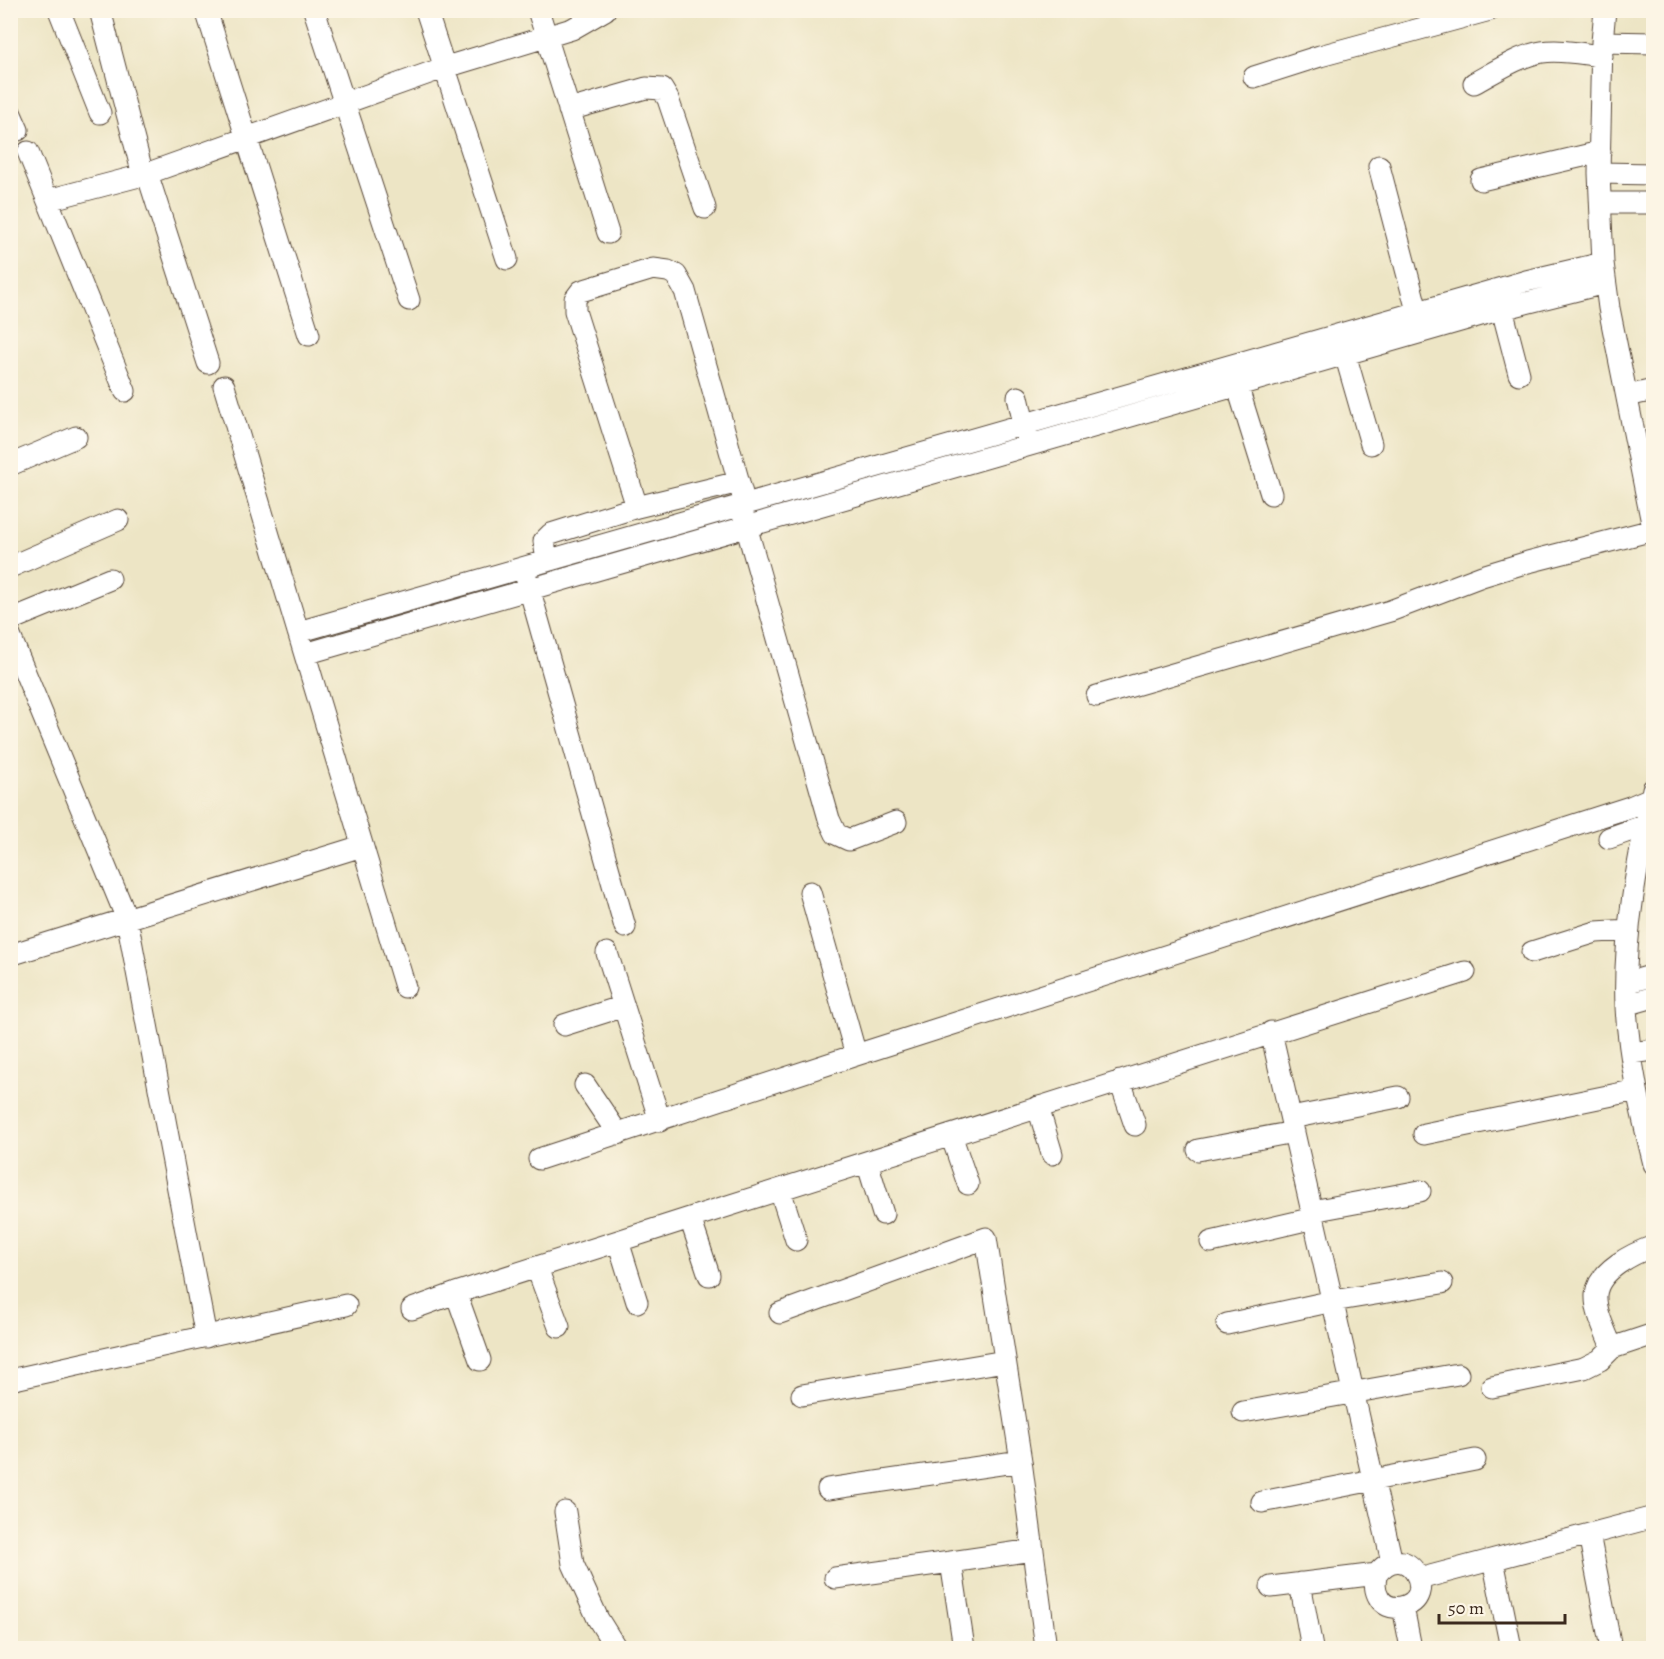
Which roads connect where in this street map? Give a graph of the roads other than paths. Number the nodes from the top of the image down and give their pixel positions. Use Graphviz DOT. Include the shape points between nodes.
graph roads {
  1 [pos="59,10"];
  2 [pos="100,10"];
  3 [pos="206,10"];
  4 [pos="315,10"];
  5 [pos="426,10"];
  6 [pos="538,10"];
  7 [pos="605,10"];
  8 [pos="1490,10"];
  9 [pos="1605,10"];
  10 [pos="547,36"];
  11 [pos="1653,43"];
  12 [pos="1602,49"];
  13 [pos="446,67"];
  14 [pos="1254,77"];
  15 [pos="1474,83"];
  16 [pos="346,104"];
  17 [pos="569,110"];
  18 [pos="100,113"];
  19 [pos="246,137"];
  20 [pos="28,152"];
  21 [pos="1600,163"];
  22 [pos="1378,166"];
  23 [pos="145,174"];
  24 [pos="1653,174"];
  25 [pos="1481,180"];
  26 [pos="48,200"];
  27 [pos="1601,203"];
  28 [pos="1653,203"];
  29 [pos="705,208"];
  30 [pos="608,233"];
  31 [pos="507,259"];
  32 [pos="1604,273"];
  33 [pos="1539,288"];
  34 [pos="409,300"];
  35 [pos="1502,309"];
  36 [pos="1420,322"];
  37 [pos="309,335"];
  38 [pos="1345,354"];
  39 [pos="208,363"];
  40 [pos="1519,374"];
  41 [pos="1234,375"];
  42 [pos="224,386"];
  43 [pos="1653,390"];
  44 [pos="124,392"];
  45 [pos="1627,396"];
  46 [pos="1018,397"];
  47 [pos="1083,407"];
  48 [pos="1024,425"];
  49 [pos="1089,429"];
  50 [pos="76,437"];
  51 [pos="1371,444"];
  52 [pos="1029,447"];
  53 [pos="917,456"];
  54 [pos="10,465"];
  55 [pos="923,477"];
  56 [pos="739,482"];
  57 [pos="1271,494"];
  58 [pos="743,505"];
  59 [pos="637,507"];
  60 [pos="118,520"];
  61 [pos="1652,520"];
  62 [pos="747,527"];
  63 [pos="547,561"];
  64 [pos="10,567"];
  65 [pos="524,568"];
  66 [pos="110,579"];
  67 [pos="529,590"];
  68 [pos="10,620"];
  69 [pos="298,632"];
  70 [pos="10,636"];
  71 [pos="304,654"];
  72 [pos="1096,696"];
  73 [pos="1652,792"];
  74 [pos="897,822"];
  75 [pos="1646,825"];
  76 [pos="1610,837"];
  77 [pos="362,846"];
  78 [pos="1646,866"];
  79 [pos="810,892"];
  80 [pos="127,919"];
  81 [pos="625,927"];
  82 [pos="1629,930"];
  83 [pos="1532,952"];
  84 [pos="10,954"];
  85 [pos="608,954"];
  86 [pos="1466,972"];
  87 [pos="1653,975"];
  88 [pos="1626,983"];
  89 [pos="405,987"];
  90 [pos="1653,997"];
  91 [pos="1626,1005"];
  92 [pos="624,1006"];
  93 [pos="564,1025"];
  94 [pos="1271,1032"];
  95 [pos="1653,1050"];
  96 [pos="856,1055"];
  97 [pos="1639,1071"];
  98 [pos="1120,1081"];
  99 [pos="585,1085"];
  100 [pos="1398,1097"];
  101 [pos="1038,1107"];
  102 [pos="660,1121"];
  103 [pos="1135,1125"];
  104 [pos="1293,1125"];
  105 [pos="618,1134"];
  106 [pos="1424,1134"];
  107 [pos="951,1135"];
  108 [pos="1650,1139"];
  109 [pos="1198,1150"];
  110 [pos="1052,1154"];
  111 [pos="539,1159"];
  112 [pos="867,1162"];
  113 [pos="1653,1164"];
  114 [pos="968,1184"];
  115 [pos="780,1190"];
  116 [pos="1420,1191"];
  117 [pos="883,1214"];
  118 [pos="1313,1215"];
  119 [pos="690,1218"];
  120 [pos="796,1240"];
  121 [pos="618,1241"];
  122 [pos="1211,1242"];
  123 [pos="1653,1246"];
  124 [pos="537,1268"];
  125 [pos="709,1275"];
  126 [pos="1442,1283"];
  127 [pos="456,1293"];
  128 [pos="1333,1301"];
  129 [pos="637,1302"];
  130 [pos="346,1305"];
  131 [pos="412,1310"];
  132 [pos="780,1313"];
  133 [pos="1227,1324"];
  134 [pos="559,1327"];
  135 [pos="1653,1334"];
  136 [pos="206,1337"];
  137 [pos="1612,1348"];
  138 [pos="480,1360"];
  139 [pos="1005,1361"];
  140 [pos="1458,1374"];
  141 [pos="10,1380"];
  142 [pos="1492,1387"];
  143 [pos="1353,1392"];
  144 [pos="802,1395"];
  145 [pos="1243,1412"];
  146 [pos="1475,1460"];
  147 [pos="1021,1461"];
  148 [pos="1374,1481"];
  149 [pos="828,1489"];
  150 [pos="1262,1502"];
  151 [pos="565,1512"];
  152 [pos="1653,1517"];
  153 [pos="1589,1534"];
  154 [pos="1033,1550"];
  155 [pos="1493,1560"];
  156 [pos="951,1562"];
  157 [pos="1384,1568"];
  158 [pos="835,1578"];
  159 [pos="1419,1579"];
  160 [pos="1300,1583"];
  161 [pos="1271,1587"];
  162 [pos="1402,1607"];
  163 [pos="616,1648"];
  164 [pos="962,1648"];
  165 [pos="1046,1648"];
  166 [pos="1312,1648"];
  167 [pos="1411,1648"];
  168 [pos="1511,1648"];
  169 [pos="1611,1648"];
  1 -- 18 [label="street"];
  2 -- 23 [label="street"];
  3 -- 19 [label="street"];
  4 -- 16 [label="street"];
  5 -- 13 [label="street"];
  6 -- 10 [label="street"];
  7 -- 10 [label="street"];
  8 -- 14 [label="street"];
  9 -- 12 [label="street"];
  10 -- 13 [label="street"];
  10 -- 17 [label="street"];
  11 -- 12 [label="street"];
  12 -- 15 [label="street" via="1541,52"];
  12 -- 21 [label="street"];
  13 -- 16 [label="street"];
  13 -- 31 [label="street"];
  16 -- 19 [label="street"];
  16 -- 34 [label="street"];
  17 -- 29 [label="street" via="646,88 662,89"];
  17 -- 30 [label="street"];
  19 -- 23 [label="street"];
  19 -- 37 [label="street"];
  20 -- 26 [label="street"];
  21 -- 24 [label="street"];
  21 -- 25 [label="street"];
  21 -- 27 [label="street"];
  22 -- 36 [label="street"];
  23 -- 26 [label="street"];
  23 -- 39 [label="street"];
  26 -- 44 [label="street"];
  27 -- 28 [label="street"];
  27 -- 32 [label="street"];
  32 -- 33 [label="street"];
  32 -- 45 [label="street"];
  33 -- 35 [label="street"];
  33 -- 36 [label="street"];
  35 -- 36 [label="street"];
  35 -- 40 [label="street"];
  36 -- 38 [label="street"];
  36 -- 41 [label="street"];
  38 -- 41 [label="street"];
  38 -- 51 [label="street"];
  41 -- 47 [label="street"];
  41 -- 49 [label="street"];
  41 -- 57 [label="street"];
  42 -- 69 [label="street"];
  43 -- 45 [label="street"];
  45 -- 61 [label="street"];
  46 -- 48 [label="street"];
  47 -- 48 [label="street"];
  47 -- 49 [label="street"];
  48 -- 52 [label="street"];
  48 -- 53 [label="street"];
  49 -- 52 [label="street"];
  50 -- 54 [label="street"];
  52 -- 55 [label="street"];
  53 -- 55 [label="street"];
  53 -- 58 [label="street"];
  55 -- 62 [label="street"];
  56 -- 58 [label="street"];
  56 -- 59 [label="street"];
  56 -- 59 [label="street" via="686,291 676,274 653,269 581,291 575,299 575,311"];
  58 -- 62 [label="street"];
  58 -- 63 [label="street"];
  59 -- 63 [label="street" via="551,534 544,542"];
  60 -- 64 [label="street"];
  61 -- 72 [label="street" via="1390,611"];
  62 -- 67 [label="street"];
  62 -- 74 [label="street" via="836,834 849,840"];
  63 -- 65 [label="street"];
  65 -- 67 [label="street"];
  65 -- 69 [label="street"];
  66 -- 68 [label="street"];
  67 -- 71 [label="street"];
  67 -- 81 [label="street"];
  69 -- 71 [label="street"];
  70 -- 80 [label="street"];
  71 -- 77 [label="street"];
  73 -- 75 [label="street"];
  73 -- 96 [label="street" via="1619,811"];
  75 -- 76 [label="street"];
  75 -- 78 [label="street"];
  77 -- 80 [label="street"];
  77 -- 89 [label="street"];
  78 -- 82 [label="street"];
  79 -- 96 [label="street"];
  80 -- 84 [label="street"];
  80 -- 136 [label="street"];
  82 -- 83 [label="street" via="1596,932"];
  82 -- 88 [label="street"];
  85 -- 92 [label="street"];
  86 -- 94 [label="street"];
  87 -- 88 [label="street"];
  88 -- 91 [label="street"];
  90 -- 91 [label="street"];
  91 -- 97 [label="street"];
  92 -- 93 [label="street"];
  92 -- 102 [label="street"];
  94 -- 98 [label="street"];
  94 -- 104 [label="street"];
  95 -- 97 [label="street"];
  96 -- 102 [label="street"];
  97 -- 106 [label="street"];
  97 -- 108 [label="street"];
  98 -- 101 [label="street"];
  98 -- 103 [label="street"];
  99 -- 105 [label="street"];
  100 -- 104 [label="street"];
  101 -- 107 [label="street"];
  101 -- 110 [label="street"];
  102 -- 105 [label="street"];
  104 -- 109 [label="street"];
  104 -- 118 [label="street"];
  105 -- 111 [label="street"];
  107 -- 112 [label="street"];
  107 -- 114 [label="street"];
  108 -- 113 [label="street"];
  112 -- 115 [label="street"];
  112 -- 117 [label="street"];
  115 -- 119 [label="street"];
  115 -- 120 [label="street"];
  116 -- 118 [label="street"];
  118 -- 122 [label="street"];
  118 -- 128 [label="street"];
  119 -- 121 [label="street"];
  119 -- 125 [label="street"];
  121 -- 124 [label="street"];
  121 -- 129 [label="street"];
  123 -- 137 [label="street" via="1629,1255 1599,1285 1597,1307"];
  124 -- 127 [label="street"];
  124 -- 134 [label="street"];
  126 -- 128 [label="street"];
  127 -- 131 [label="street"];
  127 -- 138 [label="street"];
  128 -- 133 [label="street"];
  128 -- 143 [label="street"];
  130 -- 136 [label="street"];
  132 -- 139 [label="street" via="986,1238"];
  135 -- 137 [label="street"];
  136 -- 141 [label="street"];
  137 -- 142 [label="street" via="1584,1368"];
  139 -- 144 [label="street"];
  139 -- 147 [label="street"];
  140 -- 143 [label="street"];
  143 -- 145 [label="street"];
  143 -- 148 [label="street"];
  146 -- 148 [label="street"];
  147 -- 149 [label="street"];
  147 -- 154 [label="street"];
  148 -- 150 [label="street"];
  148 -- 157 [label="street"];
  151 -- 163 [label="street" via="573,1564"];
  152 -- 153 [label="street"];
  153 -- 155 [label="street"];
  153 -- 169 [label="street"];
  154 -- 156 [label="street"];
  154 -- 165 [label="street"];
  155 -- 159 [label="street"];
  155 -- 168 [label="street"];
  156 -- 158 [label="street"];
  156 -- 164 [label="street"];
  157 -- 159 [label="street" via="1404,1562"];
  157 -- 160 [label="street"];
  157 -- 162 [label="street" via="1374,1589 1377,1596 1388,1605"];
  159 -- 162 [label="street" via="1415,1599"];
  160 -- 161 [label="street"];
  160 -- 166 [label="street"];
  162 -- 167 [label="street"];
}
